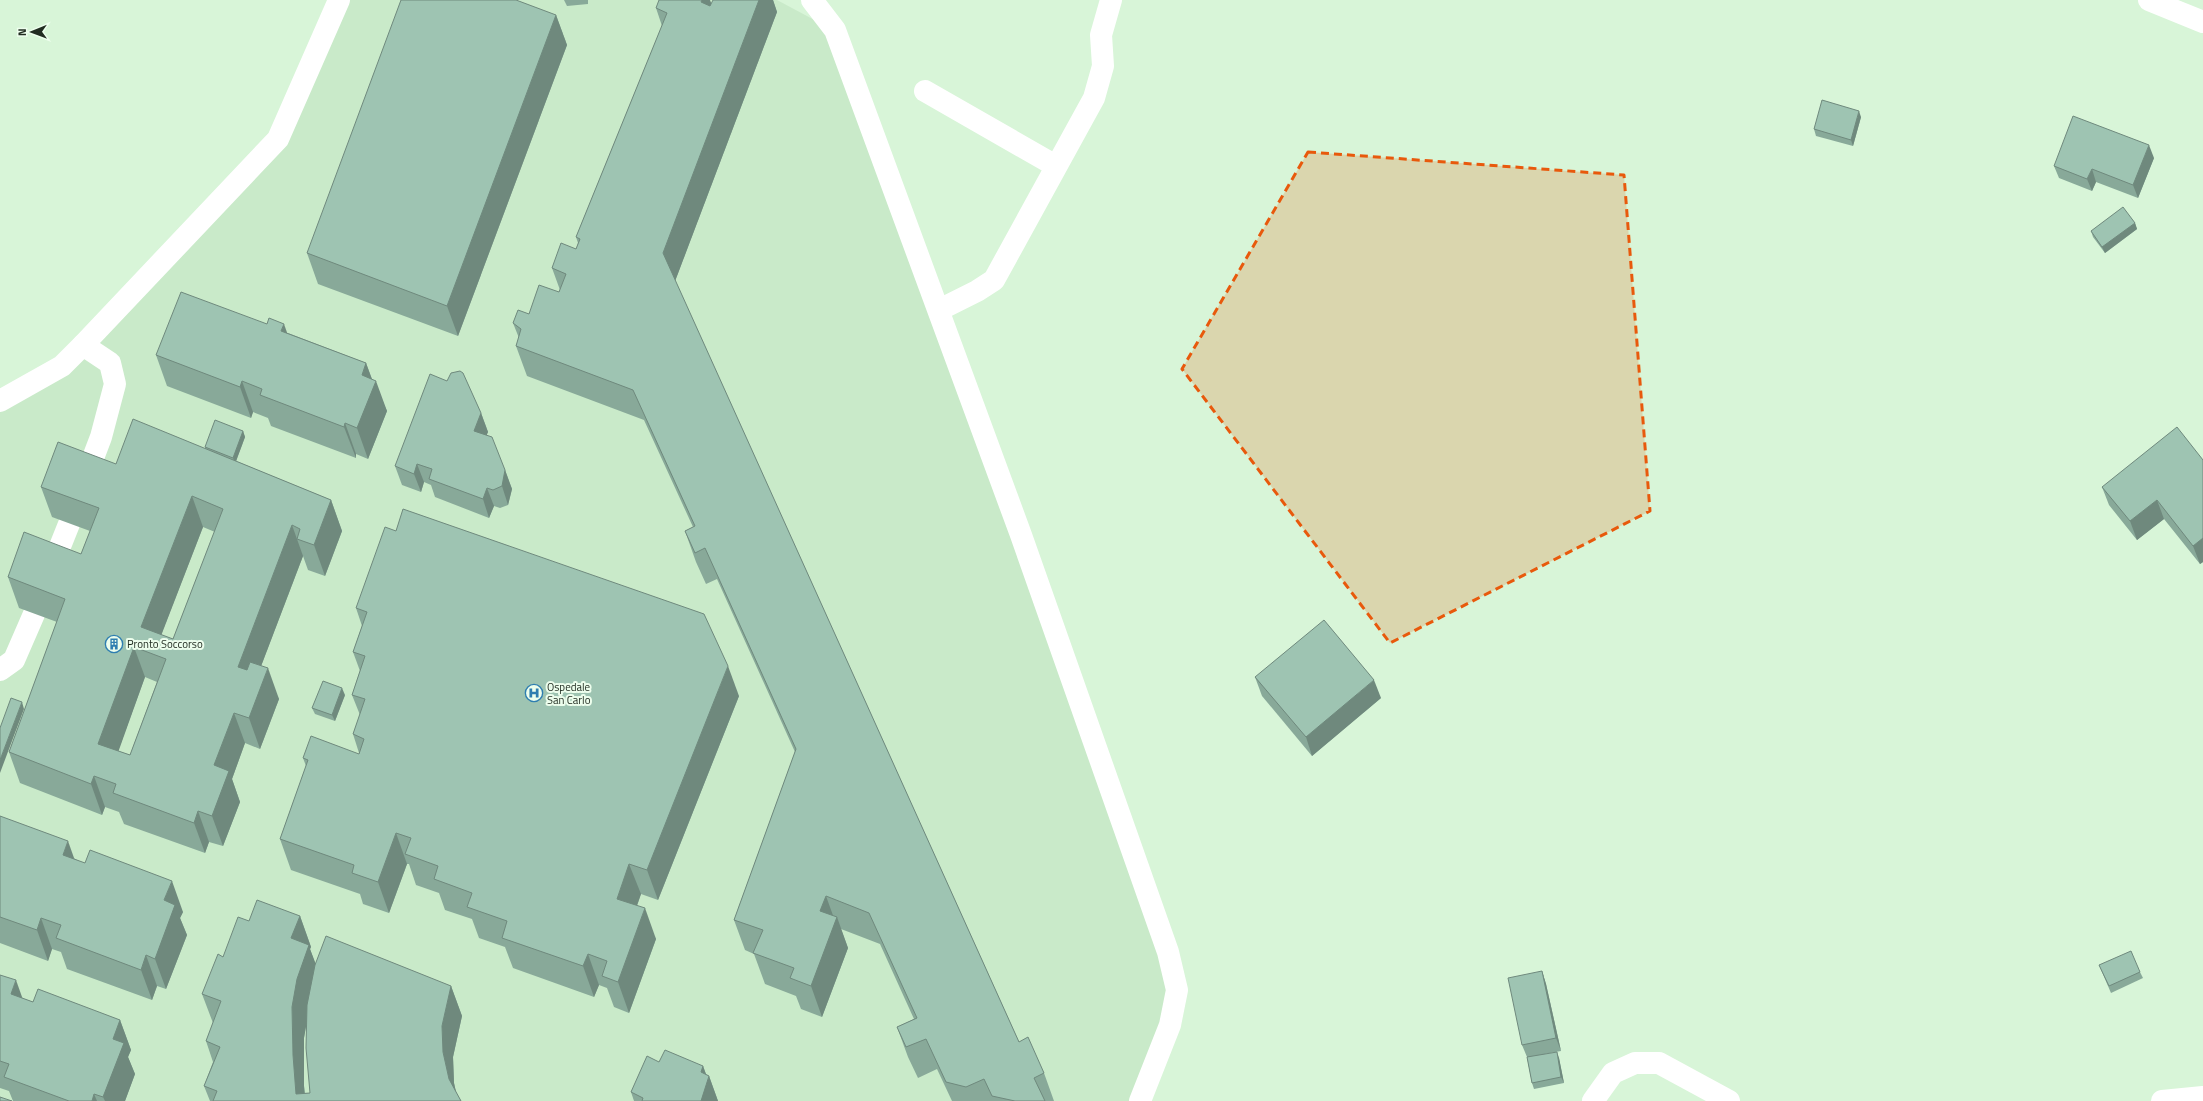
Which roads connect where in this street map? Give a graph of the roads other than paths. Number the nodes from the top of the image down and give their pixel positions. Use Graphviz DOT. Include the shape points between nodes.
graph roads {
  1 [pos="339,0"];
  2 [pos="812,0"];
  3 [pos="1111,0"];
  4 [pos="2149,0"];
  5 [pos="2203,22"];
  6 [pos="924,91"];
  7 [pos="1056,166"];
  8 [pos="939,310"];
  9 [pos="83,346"];
  10 [pos="0,401"];
  11 [pos="85,479"];
  12 [pos="69,524"];
  13 [pos="51,569"];
  14 [pos="34,614"];
  15 [pos="0,670"];
  16 [pos="2203,1097"];
  17 [pos="1140,1101"];
  18 [pos="1593,1101"];
  19 [pos="1729,1101"];
  20 [pos="2162,1101"];
  1 -- 9 [label="street" via="278,139"];
  2 -- 8 [label="street" via="835,30"];
  3 -- 7 [label="street" via="1101,35 1103,66 1094,98"];
  4 -- 5 [label="street"];
  6 -- 7 [label="street"];
  7 -- 8 [label="street" via="994,280"];
  8 -- 17 [label="street" via="1024,542 1168,952 1177,990 1170,1025"];
  9 -- 10 [label="street" via="62,366"];
  9 -- 11 [label="street" via="110,363 116,384 101,437"];
  12 -- 13 [label="street"];
  14 -- 15 [label="street" via="14,660"];
  16 -- 20 [label="street"];
  18 -- 19 [label="street" via="1613,1073 1635,1064 1659,1063"];
}
